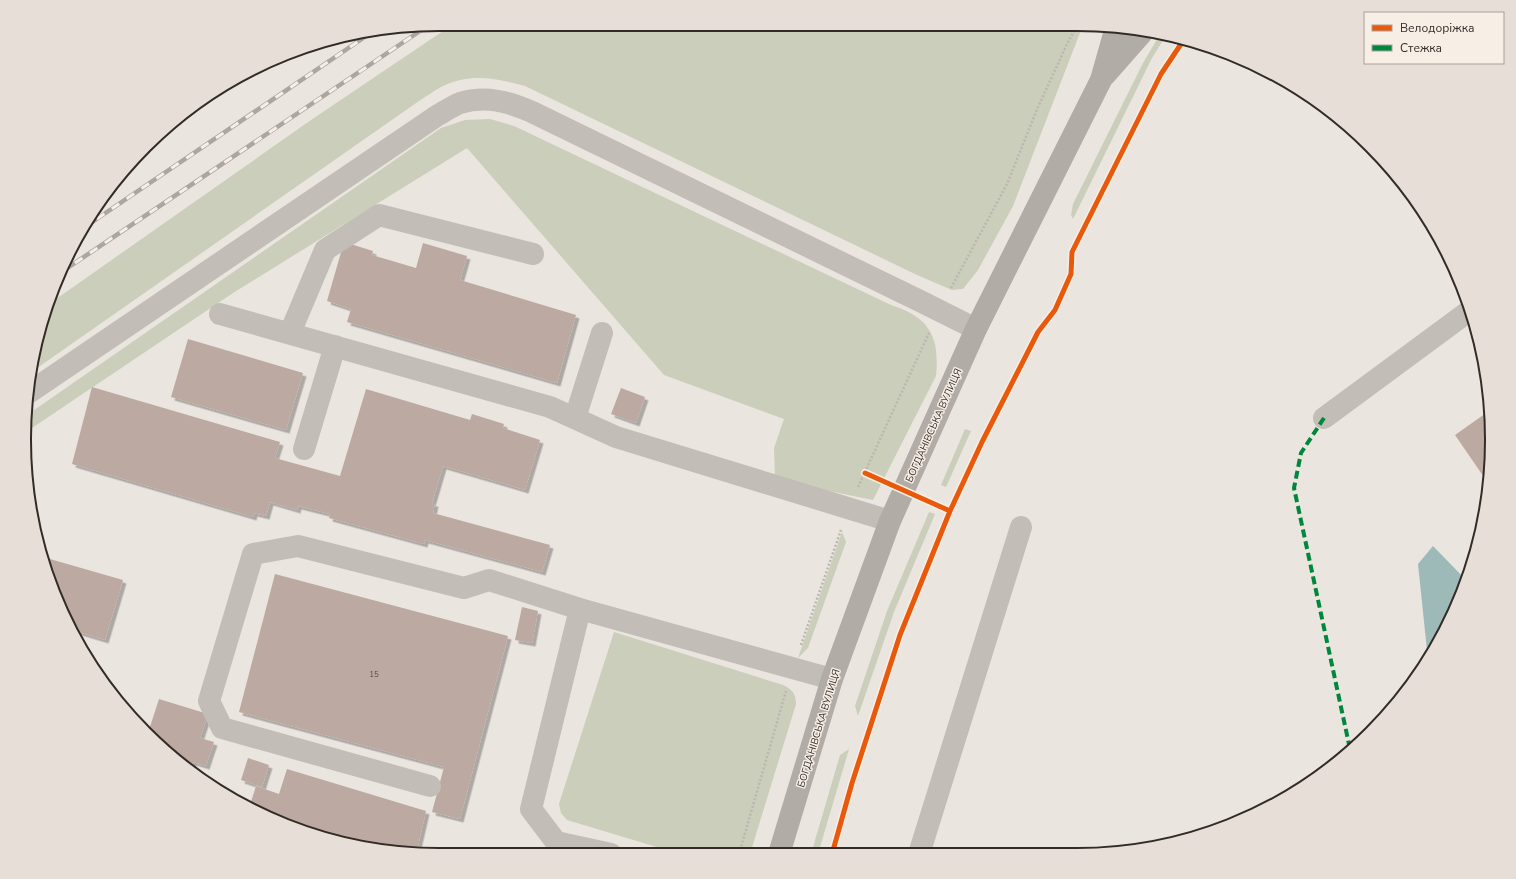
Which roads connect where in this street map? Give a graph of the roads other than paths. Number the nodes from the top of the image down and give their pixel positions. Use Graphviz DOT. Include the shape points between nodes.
graph roads {
  1 [pos="1114,33"];
  2 [pos="1139,36"];
  3 [pos="1101,80"];
  4 [pos="533,254"];
  5 [pos="220,314"];
  6 [pos="1465,315"];
  7 [pos="976,329"];
  8 [pos="290,333"];
  9 [pos="602,333"];
  10 [pos="335,346"];
  11 [pos="34,389"];
  12 [pos="575,418"];
  13 [pos="1324,418"];
  14 [pos="304,449"];
  15 [pos="890,521"];
  16 [pos="1021,527"];
  17 [pos="580,609"];
  18 [pos="832,679"];
  19 [pos="430,786"];
  20 [pos="584,848"];
  21 [pos="781,848"];
  22 [pos="921,848"];
  1 -- 3 [label="main road, БОГДАНІВСЬКА ВУЛИЦЯ"];
  2 -- 3 [label="main road, БОГДАНІВСЬКА ВУЛИЦЯ"];
  3 -- 7 [label="main road, БОГДАНІВСЬКА ВУЛИЦЯ"];
  4 -- 8 [label="lane" via="379,215 325,250"];
  5 -- 8 [label="lane"];
  6 -- 13 [label="lane"];
  7 -- 11 [label="lane" via="532,112 509,102 484,99 460,103 438,115"];
  7 -- 15 [label="main road, БОГДАНІВСЬКА ВУЛИЦЯ"];
  8 -- 10 [label="lane"];
  9 -- 12 [label="lane"];
  10 -- 12 [label="lane" via="550,407"];
  10 -- 14 [label="lane"];
  12 -- 15 [label="lane" via="616,437"];
  15 -- 18 [label="main road, БОГДАНІВСЬКА ВУЛИЦЯ"];
  16 -- 22 [label="lane"];
  17 -- 18 [label="lane"];
  17 -- 19 [label="lane" via="489,580 464,588 298,546 253,554 209,701 222,728"];
  17 -- 20 [label="lane" via="531,809 556,842"];
  18 -- 21 [label="main road, БОГДАНІВСЬКА ВУЛИЦЯ"];
}
